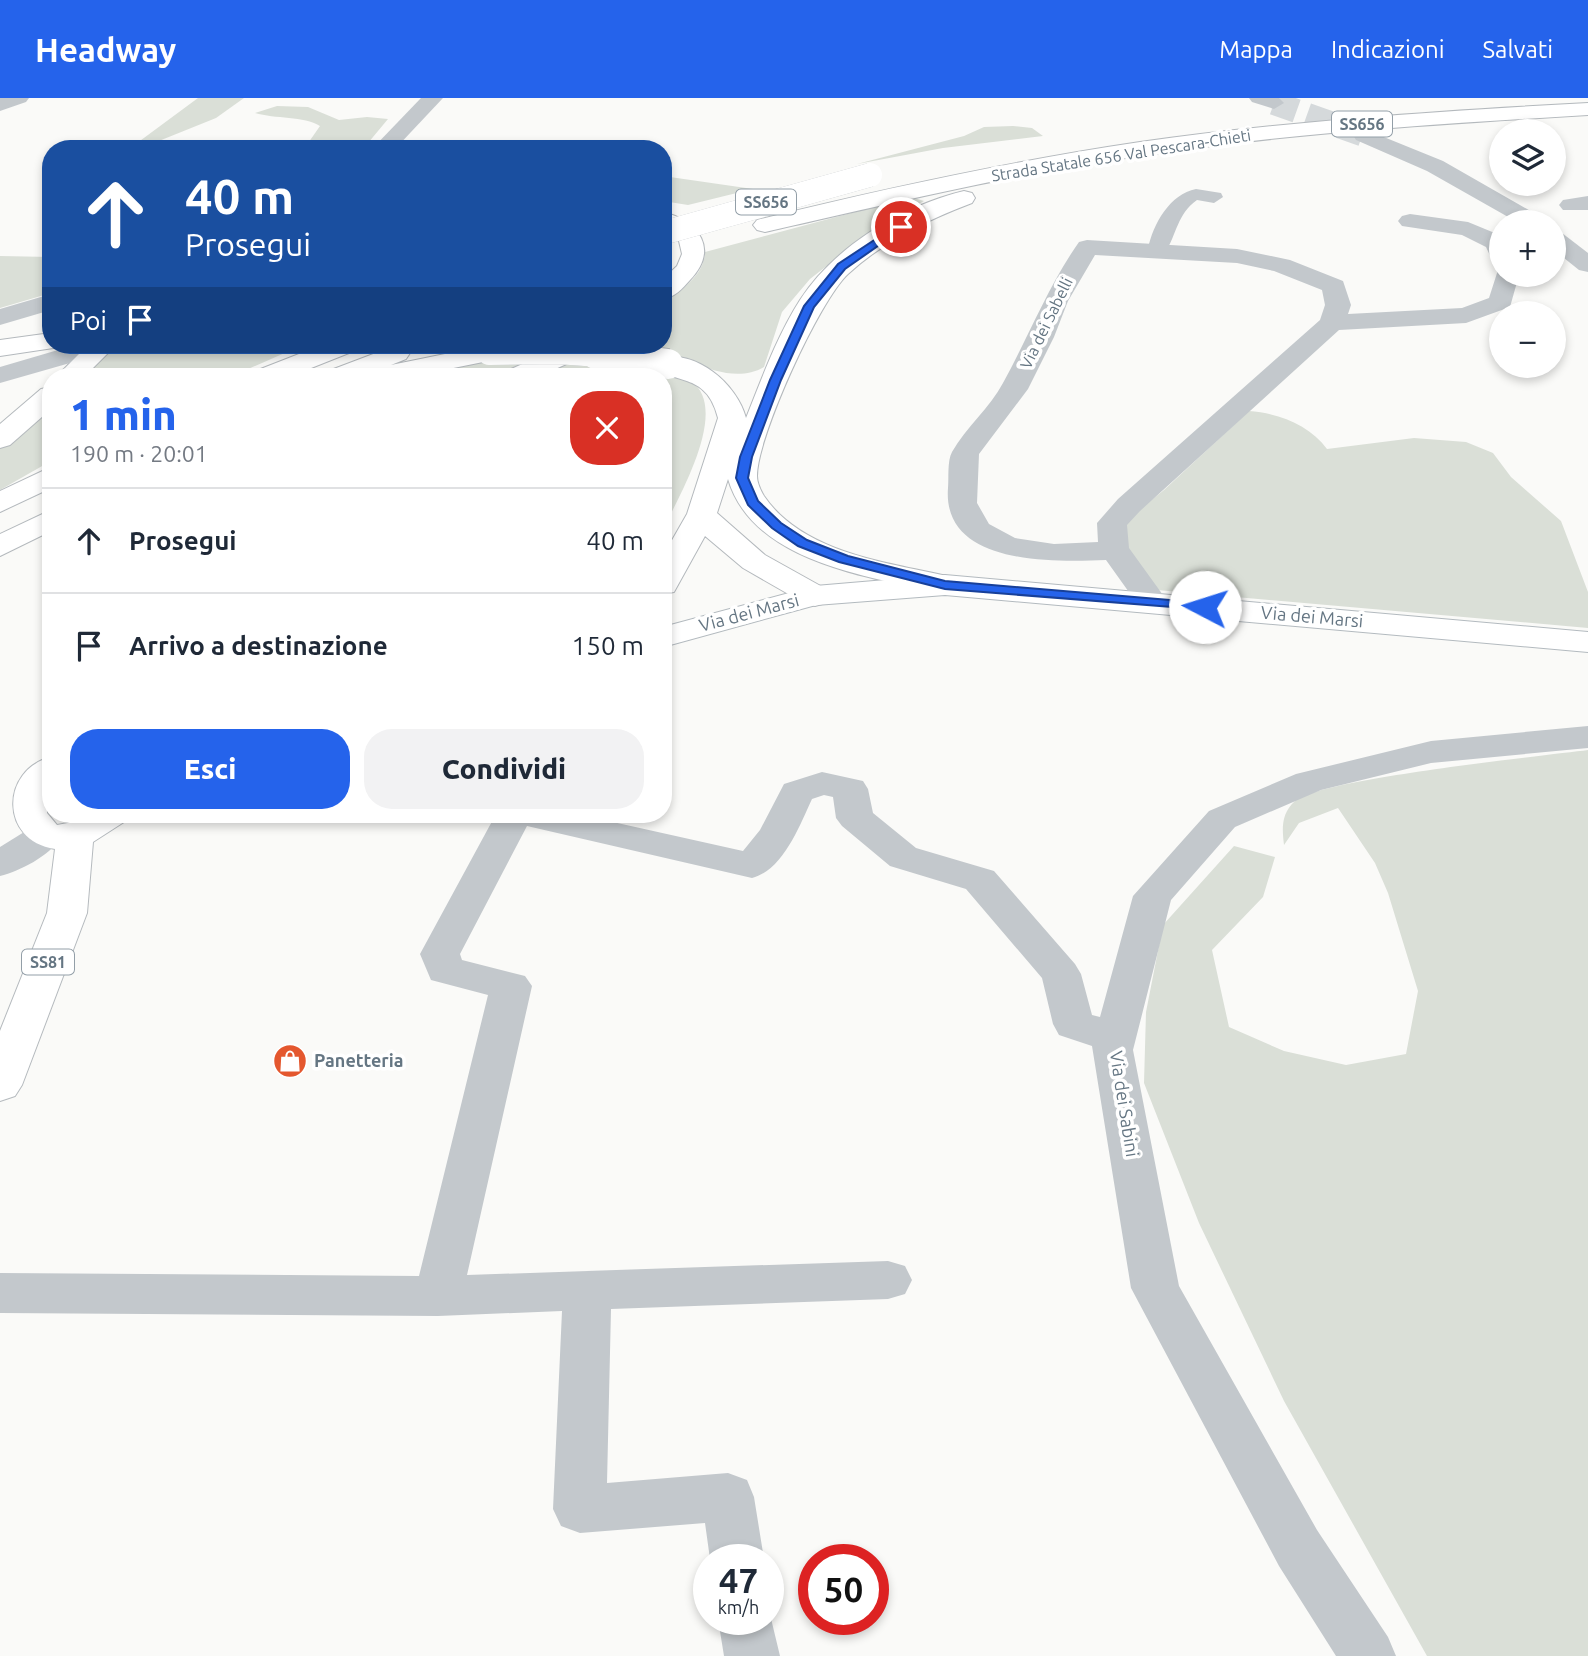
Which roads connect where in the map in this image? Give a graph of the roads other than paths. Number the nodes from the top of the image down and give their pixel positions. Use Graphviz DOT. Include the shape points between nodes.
graph roads {
  1 [pos="19,98"];
  2 [pos="433,98"];
  3 [pos="1519,98"];
  4 [pos="0,105"];
  5 [pos="1588,109"];
  6 [pos="1364,135"];
  7 [pos="392,140"];
  8 [pos="1004,150"];
  9 [pos="1136,150"];
  10 [pos="880,173"];
  11 [pos="1214,197"];
  12 [pos="1513,210"];
  13 [pos="730,212"];
  14 [pos="1410,221"];
  15 [pos="672,224"];
  16 [pos="672,225"];
  17 [pos="672,230"];
  18 [pos="1489,240"];
  19 [pos="1566,248"];
  20 [pos="1158,249"];
  21 [pos="672,252"];
  22 [pos="1588,265"];
  23 [pos="672,283"];
  24 [pos="1504,287"];
  25 [pos="42,305"];
  26 [pos="0,317"];
  27 [pos="1332,323"];
  28 [pos="42,342"];
  29 [pos="0,348"];
  30 [pos="72,354"];
  31 [pos="93,354"];
  32 [pos="323,354"];
  33 [pos="394,354"];
  34 [pos="484,354"];
  35 [pos="567,354"];
  36 [pos="606,354"];
  37 [pos="79,368"];
  38 [pos="288,368"];
  39 [pos="360,368"];
  40 [pos="415,368"];
  41 [pos="536,368"];
  42 [pos="0,375"];
  43 [pos="42,403"];
  44 [pos="0,439"];
  45 [pos="42,481"];
  46 [pos="0,503"];
  47 [pos="702,514"];
  48 [pos="42,524"];
  49 [pos="42,533"];
  50 [pos="4,544"];
  51 [pos="1114,550"];
  52 [pos="672,569"];
  53 [pos="945,585"];
  54 [pos="815,596"];
  55 [pos="1152,602"];
  56 [pos="672,634"];
  57 [pos="1588,642"];
  58 [pos="1588,737"];
  59 [pos="42,768"];
  60 [pos="42,771"];
  61 [pos="0,772"];
  62 [pos="1,816"];
  63 [pos="98,823"];
  64 [pos="509,823"];
  65 [pos="566,823"];
  66 [pos="58,836"];
  67 [pos="0,864"];
  68 [pos="1116,1038"];
  69 [pos="0,1086"];
  70 [pos="888,1280"];
  71 [pos="587,1291"];
  72 [pos="0,1293"];
  73 [pos="438,1296"];
  74 [pos="735,1544"];
  75 [pos="749,1635"];
  76 [pos="752,1656"];
  77 [pos="1368,1656"];
  1 -- 4 [label="street"];
  2 -- 7 [label="street"];
  3 -- 8 [label="main road, Strada Statale 656 Val Pescara-Chieti / SS656" via="1291,113"];
  5 -- 9 [label="main road, Strada Statale 656 Val Pescara-Chieti / SS656" via="1398,120"];
  6 -- 12 [label="street" via="1434,166"];
  9 -- 21 [label="main road, Strada Statale 656 Val Pescara-Chieti / SS656" via="955,182 765,225"];
  9 -- 53 [label="main road" via="1088,168 975,194 887,234 822,287 776,380 742,478 753,502 802,543 843,559"];
  10 -- 13 [label="main road, SS656, bridge"];
  11 -- 20 [label="lane" via="1198,194 1185,201 1159,237"];
  13 -- 16 [label="main road, bridge"];
  13 -- 17 [label="main road, SS656, bridge"];
  14 -- 18 [label="street" via="1468,229"];
  15 -- 23 [label="main road" via="686,231 695,253 690,266"];
  19 -- 22 [label="street"];
  20 -- 27 [label="street, Via dei Sabelli" via="1248,258 1281,265 1334,286 1338,305"];
  20 -- 51 [label="street, Via dei Sabelli" via="1087,247 1055,301 1014,389 965,454 962,503 977,530 1007,546 1054,553"];
  24 -- 27 [label="street" via="1501,302 1466,315"];
  25 -- 26 [label="street"];
  27 -- 51 [label="street" via="1129,505 1112,523"];
  28 -- 29 [label="main road"];
  30 -- 42 [label="street"];
  31 -- 37 [label="main road"];
  32 -- 38 [label="main road"];
  33 -- 39 [label="main road"];
  34 -- 40 [label="main road, bridge"];
  35 -- 41 [label="main road"];
  36 -- 47 [label="main road, bridge" via="668,364 704,378 721,390 729,403 732,418"];
  43 -- 44 [label="main road"];
  45 -- 46 [label="main road"];
  47 -- 52 [label="main road"];
  47 -- 54 [label="main road" via="749,561"];
  48 -- 50 [label="main road"];
  49 -- 50 [label="main road"];
  51 -- 55 [label="street"];
  53 -- 54 [label="main road, Via dei Marsi"];
  53 -- 55 [label="main road, Via dei Marsi"];
  54 -- 56 [label="main road, Via dei Marsi"];
  55 -- 57 [label="main road, Via dei Marsi"];
  58 -- 68 [label="street, Via dei Sabini" via="1431,752 1309,782 1222,819 1152,896"];
  59 -- 61 [label="main road"];
  60 -- 62 [label="main road" via="10,792 2,803"];
  62 -- 66 [label="main road" via="11,829"];
  63 -- 66 [label="main road"];
  64 -- 73 [label="street" via="440,954 445,970 511,986"];
  65 -- 68 [label="street" via="752,866 777,834 797,792 822,783 850,789 855,818 903,858 980,880 1061,974 1074,1024"];
  66 -- 67 [label="street"];
  66 -- 69 [label="main road, SS81" via="67,913"];
  68 -- 77 [label="street, Via dei Sabini" via="1112,1050 1156,1288 1298,1548"];
  70 -- 71 [label="street"];
  71 -- 73 [label="street"];
  71 -- 74 [label="street" via="580,1509 728,1497"];
  72 -- 73 [label="street"];
  75 -- 76 [label="street"];
}
